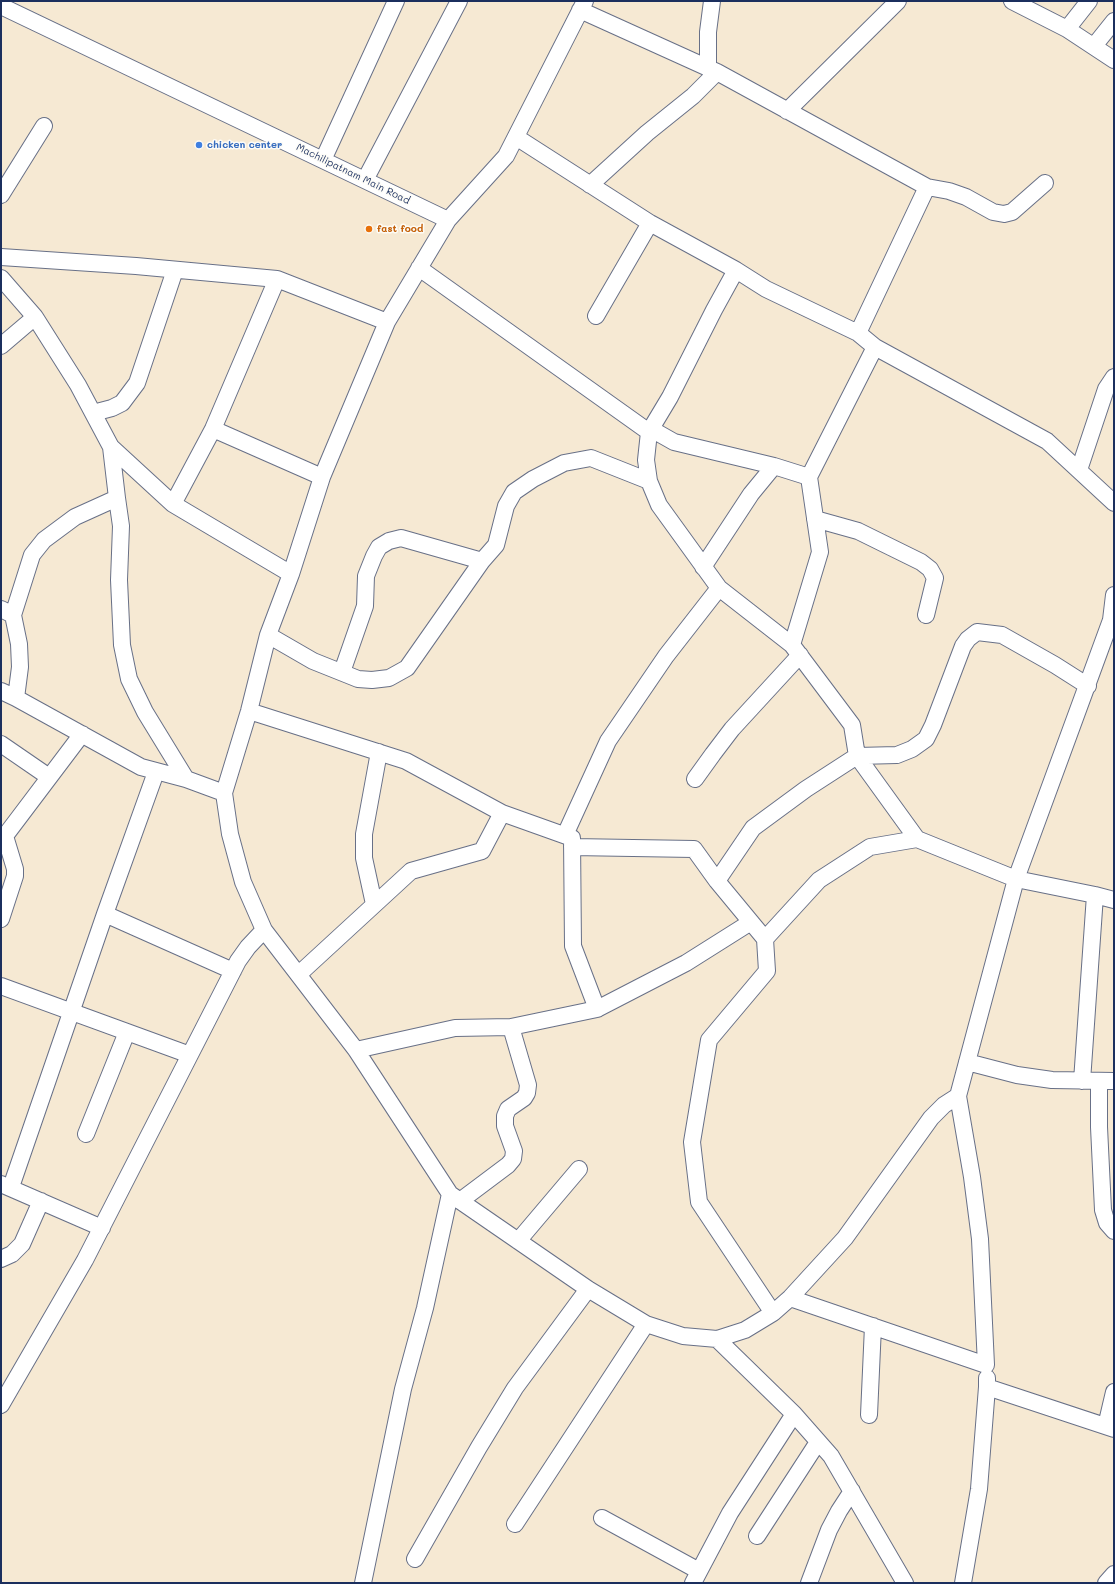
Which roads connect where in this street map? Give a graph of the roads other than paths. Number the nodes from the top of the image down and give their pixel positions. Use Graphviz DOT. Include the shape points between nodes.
graph roads {
  1 [pos="396,1"];
  2 [pos="459,1"];
  3 [pos="712,1"];
  4 [pos="898,1"];
  5 [pos="1012,1"];
  6 [pos="1089,1"];
  7 [pos="1,6"];
  8 [pos="583,6"];
  9 [pos="1114,21"];
  10 [pos="1067,29"];
  11 [pos="1094,46"];
  12 [pos="1114,60"];
  13 [pos="712,70"];
  14 [pos="787,111"];
  15 [pos="44,126"];
  16 [pos="516,137"];
  17 [pos="323,160"];
  18 [pos="365,180"];
  19 [pos="1045,183"];
  20 [pos="590,185"];
  21 [pos="927,187"];
  22 [pos="1,194"];
  23 [pos="448,220"];
  24 [pos="650,223"];
  25 [pos="1,257"];
  26 [pos="419,268"];
  27 [pos="175,270"];
  28 [pos="736,270"];
  29 [pos="1,278"];
  30 [pos="277,279"];
  31 [pos="596,316"];
  32 [pos="35,317"];
  33 [pos="387,322"];
  34 [pos="858,333"];
  35 [pos="1,346"];
  36 [pos="875,347"];
  37 [pos="1114,377"];
  38 [pos="93,413"];
  39 [pos="213,429"];
  40 [pos="650,431"];
  41 [pos="111,447"];
  42 [pos="774,466"];
  43 [pos="1079,470"];
  44 [pos="322,477"];
  45 [pos="808,477"];
  46 [pos="649,481"];
  47 [pos="117,498"];
  48 [pos="1113,499"];
  49 [pos="173,504"];
  50 [pos="815,519"];
  51 [pos="482,561"];
  52 [pos="703,567"];
  53 [pos="291,574"];
  54 [pos="719,588"];
  55 [pos="1114,595"];
  56 [pos="7,612"];
  57 [pos="926,615"];
  58 [pos="1113,621"];
  59 [pos="268,635"];
  60 [pos="796,650"];
  61 [pos="342,672"];
  62 [pos="1088,686"];
  63 [pos="1,691"];
  64 [pos="16,698"];
  65 [pos="249,711"];
  66 [pos="82,734"];
  67 [pos="1,744"];
  68 [pos="379,752"];
  69 [pos="857,756"];
  70 [pos="156,772"];
  71 [pos="49,777"];
  72 [pos="186,779"];
  73 [pos="695,779"];
  74 [pos="224,794"];
  75 [pos="502,813"];
  76 [pos="3,836"];
  77 [pos="917,839"];
  78 [pos="568,841"];
  79 [pos="1016,879"];
  80 [pos="717,881"];
  81 [pos="1095,895"];
  82 [pos="1114,900"];
  83 [pos="374,904"];
  84 [pos="106,914"];
  85 [pos="1,919"];
  86 [pos="751,922"];
  87 [pos="264,930"];
  88 [pos="765,939"];
  89 [pos="233,971"];
  90 [pos="299,974"];
  91 [pos="1,986"];
  92 [pos="597,1009"];
  93 [pos="72,1012"];
  94 [pos="511,1027"];
  95 [pos="127,1032"];
  96 [pos="356,1050"];
  97 [pos="190,1055"];
  98 [pos="967,1062"];
  99 [pos="1082,1081"];
  100 [pos="1106,1081"];
  101 [pos="958,1096"];
  102 [pos="86,1134"];
  103 [pos="579,1169"];
  104 [pos="6,1185"];
  105 [pos="455,1197"];
  106 [pos="41,1201"];
  107 [pos="102,1228"];
  108 [pos="1114,1230"];
  109 [pos="518,1241"];
  110 [pos="1,1259"];
  111 [pos="588,1289"];
  112 [pos="790,1298"];
  113 [pos="773,1313"];
  114 [pos="646,1324"];
  115 [pos="873,1326"];
  116 [pos="717,1339"];
  117 [pos="986,1364"];
  118 [pos="987,1387"];
  119 [pos="1114,1392"];
  120 [pos="3,1398"];
  121 [pos="794,1414"];
  122 [pos="869,1415"];
  123 [pos="1110,1428"];
  124 [pos="818,1442"];
  125 [pos="852,1492"];
  126 [pos="602,1518"];
  127 [pos="515,1524"];
  128 [pos="757,1536"];
  129 [pos="415,1559"];
  130 [pos="1114,1574"];
  131 [pos="696,1577"];
  132 [pos="363,1583"];
  133 [pos="809,1583"];
  134 [pos="905,1583"];
  135 [pos="963,1583"];
  136 [pos="1106,1583"];
  1 -- 17 [label="street"];
  2 -- 18 [label="street"];
  3 -- 13 [label="street" via="708,32"];
  4 -- 14 [label="street"];
  5 -- 10 [label="street"];
  6 -- 10 [label="street"];
  7 -- 17 [label="street, Machilipatnam Main Road"];
  8 -- 13 [label="street"];
  8 -- 16 [label="street"];
  9 -- 11 [label="street"];
  10 -- 11 [label="street"];
  11 -- 12 [label="street"];
  13 -- 14 [label="street"];
  13 -- 20 [label="street" via="693,96"];
  14 -- 21 [label="street"];
  15 -- 22 [label="street"];
  16 -- 20 [label="street"];
  16 -- 23 [label="street" via="506,156"];
  17 -- 18 [label="street, Machilipatnam Main Road"];
  18 -- 23 [label="street, Machilipatnam Main Road"];
  19 -- 21 [label="street" via="1012,212 1004,214 993,212 949,191"];
  20 -- 24 [label="street"];
  21 -- 34 [label="street"];
  23 -- 26 [label="street"];
  24 -- 28 [label="street"];
  24 -- 31 [label="street"];
  25 -- 27 [label="street"];
  26 -- 33 [label="street"];
  26 -- 40 [label="street"];
  27 -- 30 [label="street"];
  27 -- 38 [label="street" via="137,383 122,403"];
  28 -- 34 [label="street" via="766,289"];
  28 -- 40 [label="street"];
  29 -- 32 [label="street"];
  30 -- 33 [label="street"];
  30 -- 39 [label="street"];
  32 -- 35 [label="street"];
  32 -- 38 [label="street"];
  33 -- 44 [label="street"];
  34 -- 36 [label="street"];
  36 -- 43 [label="street" via="1047,441"];
  36 -- 45 [label="street"];
  37 -- 43 [label="street" via="1106,389"];
  38 -- 41 [label="street"];
  39 -- 44 [label="street"];
  39 -- 49 [label="street"];
  40 -- 42 [label="street" via="674,442"];
  40 -- 46 [label="street" via="646,460"];
  41 -- 47 [label="street"];
  41 -- 49 [label="street"];
  42 -- 45 [label="street"];
  42 -- 52 [label="street" via="751,494"];
  43 -- 48 [label="street"];
  44 -- 53 [label="street"];
  45 -- 50 [label="street"];
  46 -- 51 [label="street" via="591,458 564,463 514,492 506,506 496,545"];
  46 -- 52 [label="street" via="659,505"];
  47 -- 56 [label="street" via="74,517 44,540 32,555"];
  47 -- 72 [label="street" via="121,526 119,580 122,645 128,679"];
  49 -- 53 [label="street"];
  50 -- 57 [label="street" via="858,531 930,569 935,578"];
  50 -- 60 [label="street" via="820,552"];
  51 -- 61 [label="street" via="407,668 389,678 372,680 358,679"];
  51 -- 61 [label="street" via="401,538 379,547 366,576 365,606"];
  52 -- 54 [label="street"];
  53 -- 59 [label="street"];
  54 -- 60 [label="street"];
  54 -- 78 [label="street" via="666,656 608,741"];
  55 -- 58 [label="street"];
  56 -- 64 [label="street" via="19,644 20,667"];
  58 -- 62 [label="street"];
  59 -- 61 [label="street" via="314,661"];
  59 -- 65 [label="street"];
  60 -- 69 [label="street" via="852,725"];
  60 -- 73 [label="street"];
  62 -- 69 [label="street" via="1002,635 977,632 963,646 926,739 897,755"];
  62 -- 79 [label="street"];
  63 -- 64 [label="street"];
  64 -- 66 [label="street"];
  65 -- 68 [label="street"];
  65 -- 74 [label="street"];
  66 -- 70 [label="street" via="141,767"];
  66 -- 71 [label="street"];
  67 -- 71 [label="street"];
  68 -- 75 [label="street" via="406,760"];
  68 -- 83 [label="street" via="364,834 364,858"];
  69 -- 77 [label="street"];
  69 -- 80 [label="street" via="753,828"];
  70 -- 72 [label="street"];
  70 -- 84 [label="street"];
  71 -- 76 [label="street"];
  72 -- 74 [label="street"];
  74 -- 87 [label="street" via="230,834 243,882"];
  75 -- 78 [label="street"];
  75 -- 83 [label="street" via="482,851 411,871"];
  76 -- 85 [label="street" via="15,869"];
  77 -- 79 [label="street"];
  77 -- 88 [label="street" via="870,847 819,880"];
  78 -- 80 [label="street" via="694,849"];
  78 -- 92 [label="street" via="573,946"];
  79 -- 81 [label="street"];
  79 -- 98 [label="street"];
  80 -- 86 [label="street"];
  81 -- 82 [label="street"];
  81 -- 99 [label="street"];
  83 -- 90 [label="street"];
  84 -- 89 [label="street"];
  84 -- 93 [label="street"];
  86 -- 88 [label="street"];
  86 -- 92 [label="street" via="686,963"];
  87 -- 89 [label="street" via="248,947"];
  87 -- 90 [label="street"];
  88 -- 113 [label="street" via="767,971 709,1040 692,1142 699,1202"];
  89 -- 97 [label="street"];
  90 -- 96 [label="street"];
  91 -- 93 [label="street"];
  92 -- 94 [label="street"];
  93 -- 95 [label="street"];
  93 -- 104 [label="street"];
  94 -- 96 [label="street" via="455,1028"];
  94 -- 105 [label="street" via="528,1085 528,1093 508,1109 505,1116 505,1126 514,1151 513,1159 508,1166"];
  95 -- 97 [label="street"];
  95 -- 102 [label="street"];
  96 -- 105 [label="street"];
  97 -- 107 [label="street"];
  98 -- 99 [label="street" via="1017,1075"];
  98 -- 101 [label="street"];
  99 -- 100 [label="street"];
  100 -- 108 [label="street" via="1099,1127 1103,1210 1107,1223"];
  101 -- 112 [label="street" via="931,1118 845,1238"];
  101 -- 117 [label="street" via="980,1239"];
  103 -- 109 [label="street"];
  104 -- 106 [label="street"];
  105 -- 109 [label="street"];
  105 -- 132 [label="street" via="403,1389"];
  106 -- 107 [label="street"];
  106 -- 110 [label="street" via="22,1244 12,1254"];
  107 -- 120 [label="street"];
  109 -- 111 [label="street"];
  111 -- 114 [label="street"];
  111 -- 129 [label="street" via="515,1388"];
  112 -- 113 [label="street"];
  112 -- 115 [label="street"];
  113 -- 116 [label="street" via="744,1330"];
  114 -- 116 [label="street" via="683,1336"];
  114 -- 127 [label="street"];
  115 -- 117 [label="street"];
  115 -- 122 [label="street"];
  116 -- 121 [label="street"];
  117 -- 118 [label="street"];
  118 -- 123 [label="street"];
  118 -- 135 [label="street" via="979,1489"];
  119 -- 123 [label="street"];
  121 -- 124 [label="street"];
  121 -- 131 [label="street" via="730,1513"];
  124 -- 125 [label="street" via="831,1456"];
  124 -- 128 [label="street"];
  125 -- 133 [label="street" via="829,1530"];
  125 -- 134 [label="street"];
  126 -- 131 [label="street"];
  130 -- 136 [label="street"];
}
